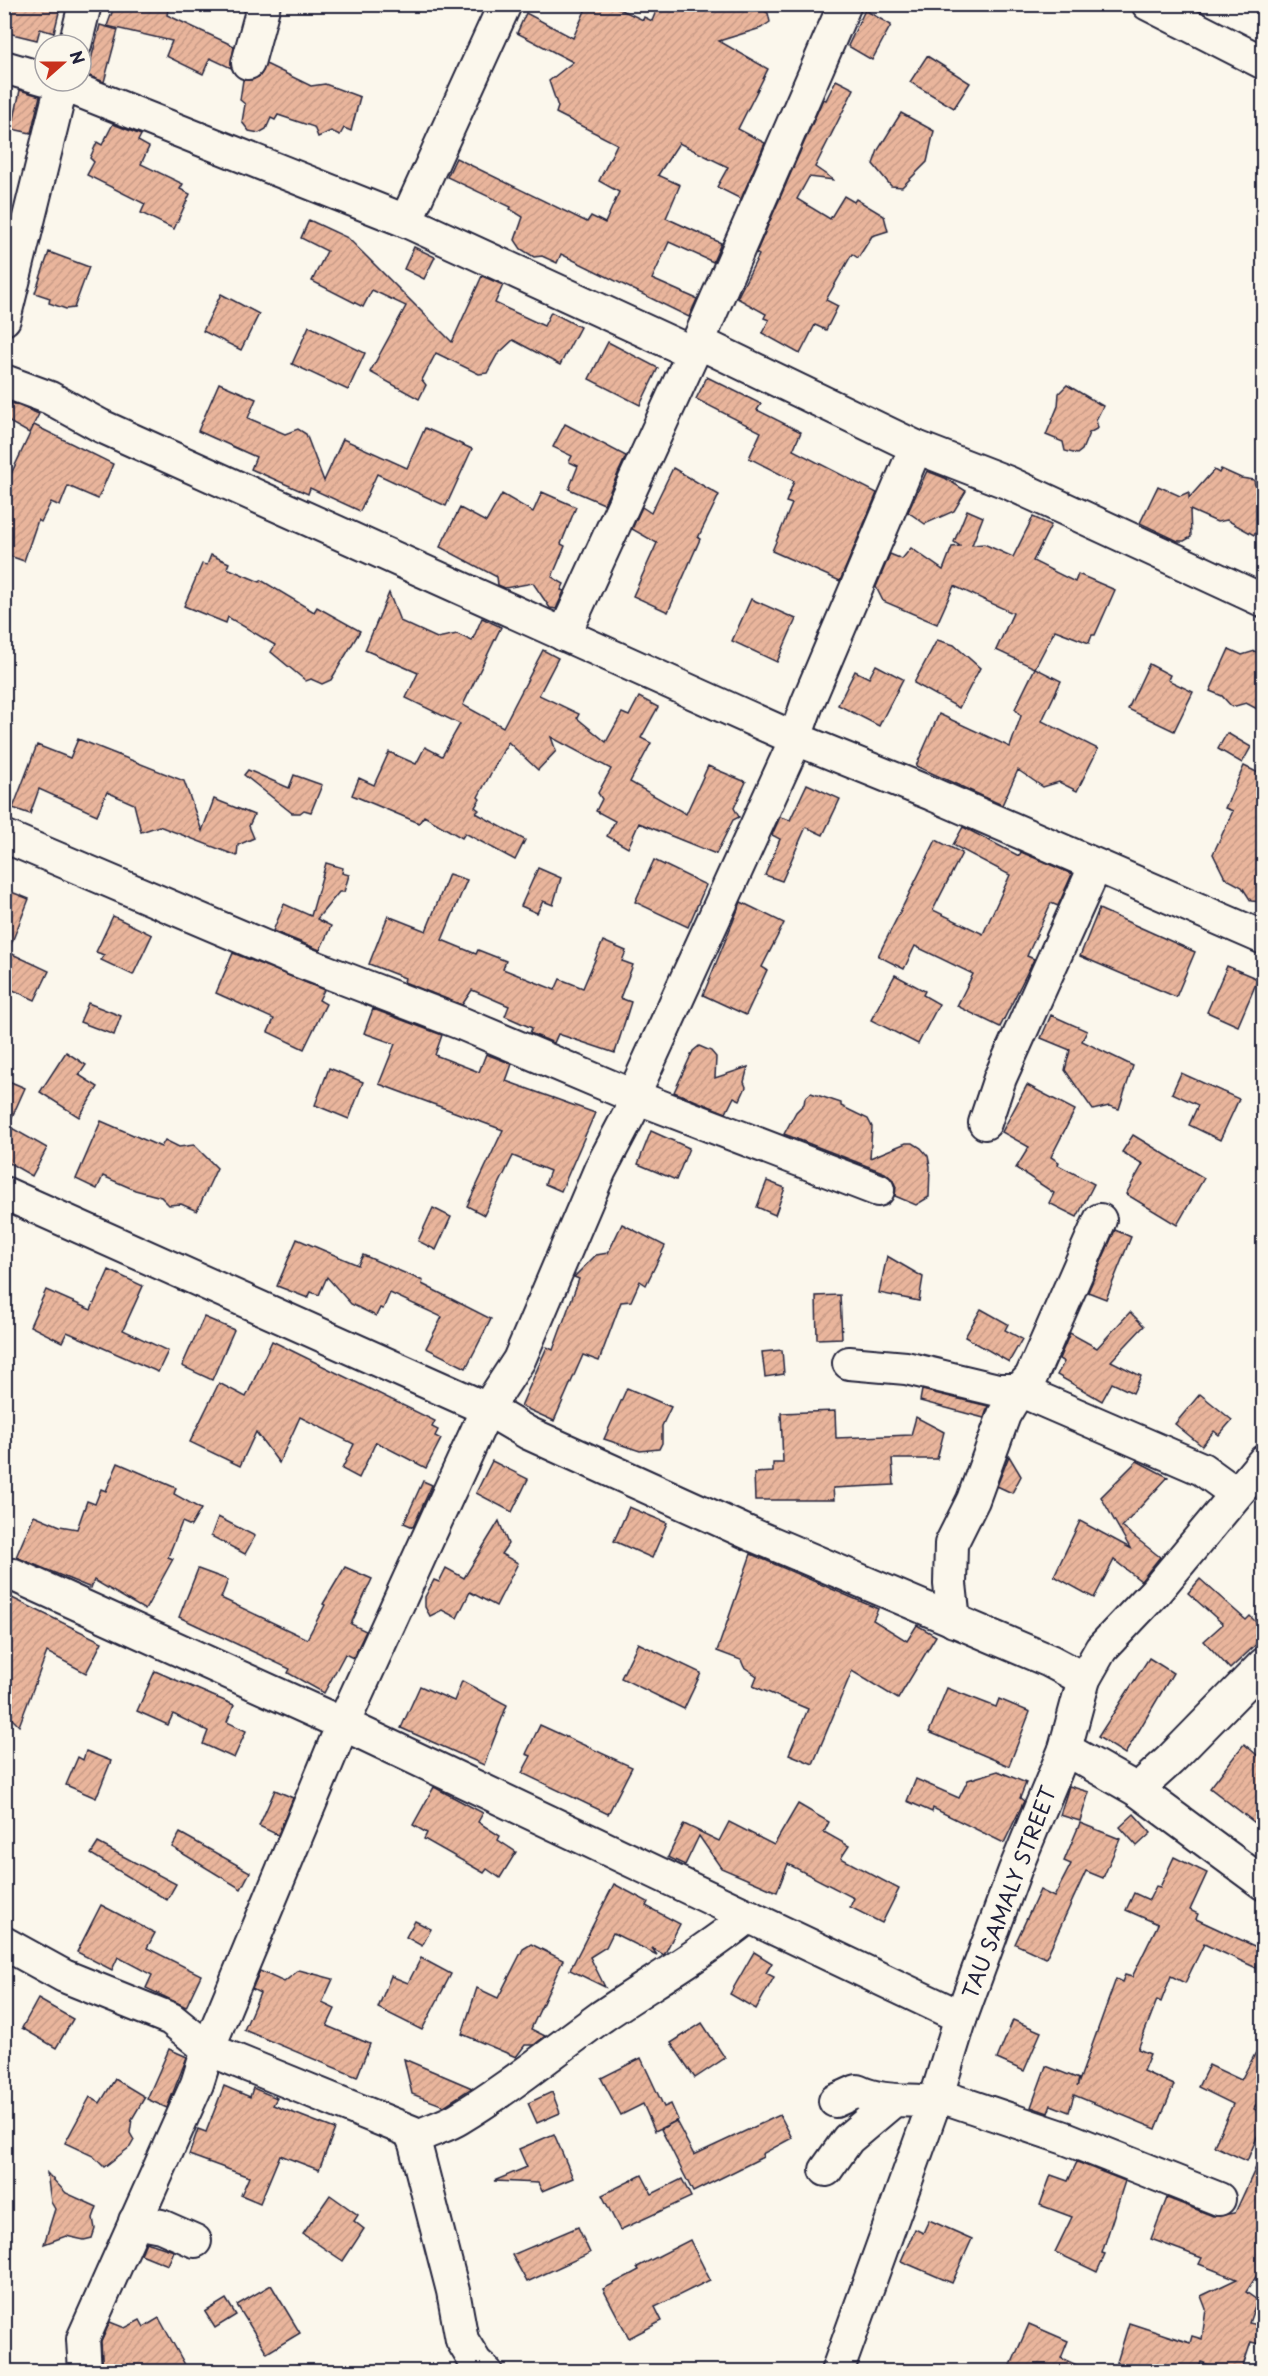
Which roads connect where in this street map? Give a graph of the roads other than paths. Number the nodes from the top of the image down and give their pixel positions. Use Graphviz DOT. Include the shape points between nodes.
graph roads {
  1 [pos="85,4"];
  2 [pos="264,4"];
  3 [pos="505,4"];
  4 [pos="845,4"];
  5 [pos="1148,4"];
  6 [pos="78,33"];
  7 [pos="248,63"];
  8 [pos="1263,63"];
  9 [pos="4,67"];
  10 [pos="33,75"];
  11 [pos="58,93"];
  12 [pos="88,93"];
  13 [pos="406,221"];
  14 [pos="4,319"];
  15 [pos="696,347"];
  16 [pos="4,381"];
  17 [pos="916,447"];
  18 [pos="1263,601"];
  19 [pos="564,635"];
  20 [pos="794,738"];
  21 [pos="4,836"];
  22 [pos="1095,867"];
  23 [pos="1263,938"];
  24 [pos="633,1096"];
  25 [pos="985,1123"];
  26 [pos="878,1190"];
  27 [pos="6,1196"];
  28 [pos="1100,1220"];
  29 [pos="849,1363"];
  30 [pos="1019,1390"];
  31 [pos="487,1409"];
  32 [pos="1263,1461"];
  33 [pos="1234,1493"];
  34 [pos="4,1575"];
  35 [pos="954,1621"];
  36 [pos="1263,1664"];
  37 [pos="1084,1679"];
  38 [pos="343,1724"];
  39 [pos="1065,1749"];
  40 [pos="1137,1790"];
  41 [pos="1263,1884"];
  42 [pos="749,1917"];
  43 [pos="4,1943"];
  44 [pos="961,2017"];
  45 [pos="208,2049"];
  46 [pos="935,2099"];
  47 [pos="835,2101"];
  48 [pos="893,2101"];
  49 [pos="413,2139"];
  50 [pos="826,2170"];
  51 [pos="1219,2199"];
  52 [pos="135,2221"];
  53 [pos="195,2241"];
  54 [pos="85,2372"];
  55 [pos="486,2372"];
  56 [pos="837,2372"];
  1 -- 6 [label="street"];
  2 -- 7 [label="street"];
  3 -- 13 [label="street"];
  4 -- 15 [label="street"];
  5 -- 8 [label="street"];
  9 -- 10 [label="street"];
  11 -- 14 [label="street"];
  12 -- 13 [label="street"];
  13 -- 15 [label="street"];
  15 -- 17 [label="street"];
  15 -- 19 [label="street"];
  16 -- 19 [label="street" via="50,398 101,426"];
  17 -- 18 [label="street" via="1009,483"];
  17 -- 20 [label="street"];
  19 -- 20 [label="street"];
  20 -- 22 [label="street"];
  20 -- 24 [label="street"];
  21 -- 24 [label="street" via="291,958 463,1024"];
  22 -- 23 [label="street"];
  22 -- 25 [label="street" via="1000,1078"];
  24 -- 26 [label="street"];
  24 -- 31 [label="street" via="630,1113 600,1170 519,1360"];
  27 -- 31 [label="street"];
  28 -- 30 [label="street" via="1031,1377"];
  29 -- 30 [label="street" via="906,1368 998,1390"];
  30 -- 33 [label="street" via="1202,1469"];
  30 -- 35 [label="street" via="1004,1415 973,1500 951,1544"];
  31 -- 35 [label="street" via="539,1438"];
  31 -- 38 [label="street"];
  32 -- 33 [label="street, TAU SAMALY STREET"];
  33 -- 37 [label="street, TAU SAMALY STREET" via="1155,1592 1101,1649"];
  34 -- 38 [label="street" via="14,1575"];
  35 -- 37 [label="street"];
  36 -- 40 [label="street"];
  37 -- 39 [label="street, TAU SAMALY STREET"];
  38 -- 42 [label="street"];
  38 -- 45 [label="street"];
  39 -- 40 [label="street"];
  39 -- 44 [label="street, TAU SAMALY STREET"];
  40 -- 41 [label="street"];
  42 -- 44 [label="street"];
  42 -- 49 [label="street" via="494,2096 456,2120"];
  43 -- 45 [label="street" via="64,1976 171,2019"];
  44 -- 46 [label="street, TAU SAMALY STREET"];
  45 -- 49 [label="street" via="412,2132"];
  45 -- 52 [label="street" via="197,2085"];
  46 -- 48 [label="street"];
  46 -- 51 [label="street" via="1065,2138"];
  46 -- 56 [label="street, TAU SAMALY STREET"];
  47 -- 48 [label="street" via="857,2091"];
  48 -- 50 [label="street" via="848,2139"];
  49 -- 55 [label="street" via="462,2340"];
  52 -- 53 [label="street" via="161,2226"];
  52 -- 54 [label="street" via="83,2339"];
}
